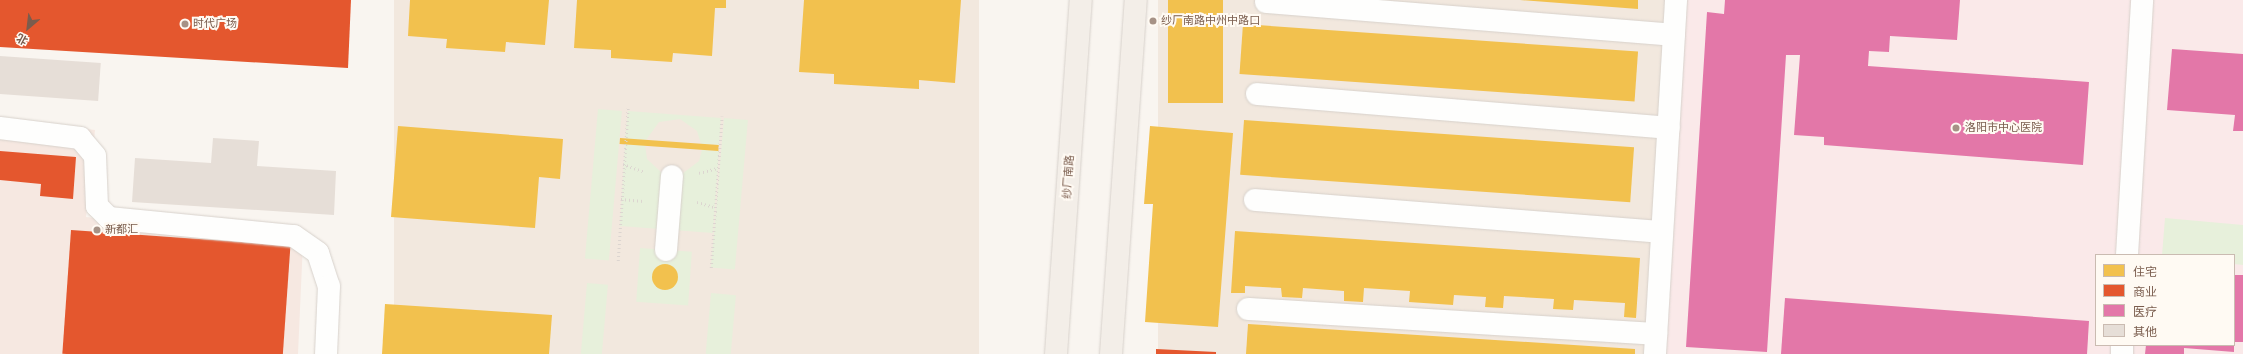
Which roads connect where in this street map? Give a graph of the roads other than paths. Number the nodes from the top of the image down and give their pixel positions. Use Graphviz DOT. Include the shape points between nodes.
graph roads {
  1 [pos="1081,0"];
  2 [pos="1136,0"];
  3 [pos="1676,0"];
  4 [pos="2142,0"];
  5 [pos="1266,2"];
  6 [pos="1674,35"];
  7 [pos="1257,94"];
  8 [pos="0,128"];
  9 [pos="1669,128"];
  10 [pos="672,176"];
  11 [pos="1255,200"];
  12 [pos="1662,232"];
  13 [pos="666,250"];
  14 [pos="2128,254"];
  15 [pos="1248,309"];
  16 [pos="1655,344"];
  17 [pos="326,354"];
  18 [pos="1056,354"];
  19 [pos="1111,354"];
  1 -- 18 [label="main road, 纱厂南路"];
  2 -- 19 [label="main road"];
  3 -- 6 [label="street"];
  4 -- 14 [label="street"];
  5 -- 6 [label="street"];
  6 -- 9 [label="street"];
  7 -- 9 [label="street"];
  8 -- 17 [label="street" via="80,138 95,156 98,206 109,218 294,236 318,253 329,286"];
  9 -- 12 [label="street"];
  10 -- 13 [label="street"];
  11 -- 12 [label="street"];
  12 -- 16 [label="street"];
  15 -- 16 [label="street"];
}
